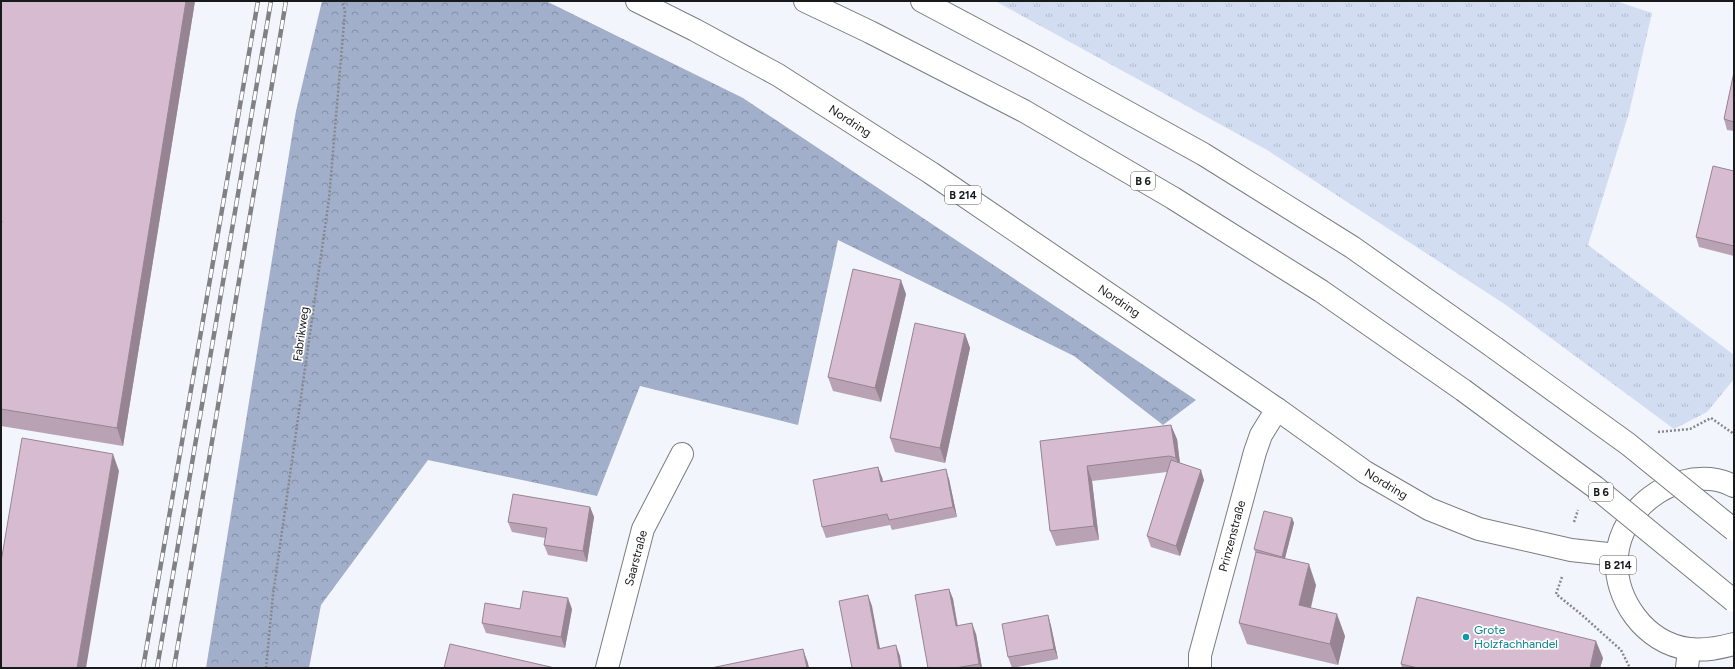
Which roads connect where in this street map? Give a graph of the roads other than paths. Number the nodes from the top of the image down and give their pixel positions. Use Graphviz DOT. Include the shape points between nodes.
graph roads {
  1 [pos="637,1"];
  2 [pos="805,1"];
  3 [pos="922,1"];
  4 [pos="1276,409"];
  5 [pos="682,454"];
  6 [pos="1734,486"];
  7 [pos="1734,530"];
  8 [pos="1617,555"];
  9 [pos="1734,601"];
  10 [pos="1734,644"];
  11 [pos="1688,659"];
  12 [pos="607,668"];
  13 [pos="1200,668"];
  1 -- 4 [label="main road, Nordring / B 214" via="785,79 931,173"];
  2 -- 9 [label="main road, B 6, bridge" via="1024,111 1173,198 1314,287 1463,390 1595,487"];
  3 -- 7 [label="main road, bridge" via="1203,154 1352,247 1628,444"];
  4 -- 8 [label="main road, Nordring / B 214" via="1365,472 1429,509 1479,529 1571,550"];
  4 -- 13 [label="main road, Prinzenstraße" via="1261,435 1255,452 1200,655"];
  5 -- 12 [label="main road, Saarstraße" via="643,529"];
  6 -- 8 [label="main road, B 214" via="1717,480 1689,480 1663,489 1640,505 1625,528"];
  8 -- 11 [label="main road, B 214" via="1618,581 1627,606 1643,626"];
  10 -- 11 [label="main road, B 214"];
}
